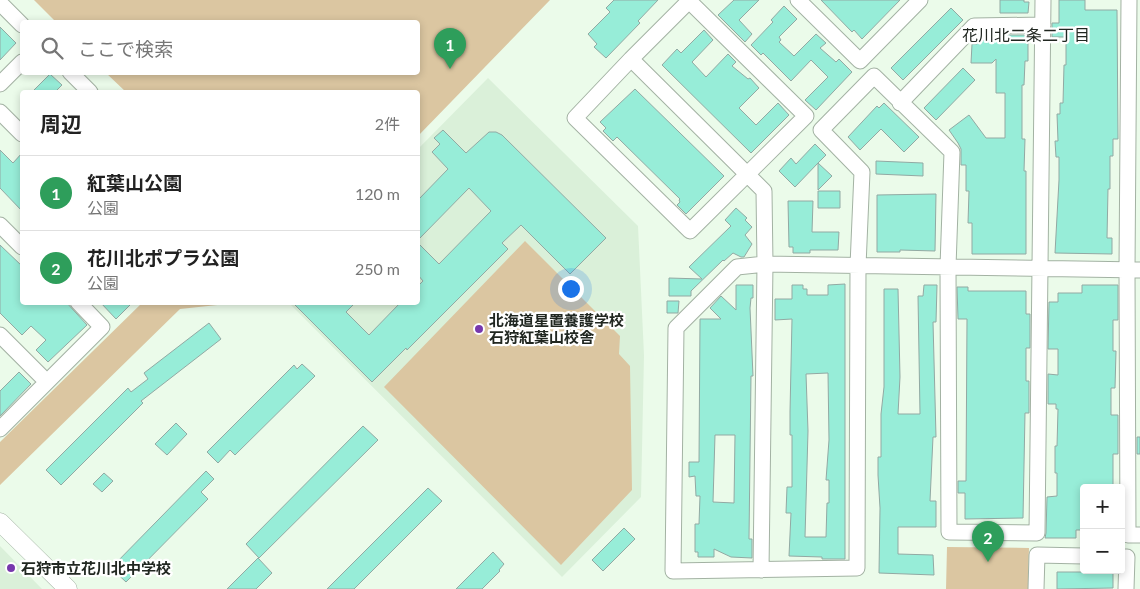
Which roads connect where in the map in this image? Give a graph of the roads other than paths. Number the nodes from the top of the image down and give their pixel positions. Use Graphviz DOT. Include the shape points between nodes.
graph roads {
  1 [pos="798,0"];
  2 [pos="1043,0"];
  3 [pos="1129,0"];
  4 [pos="689,1"];
  5 [pos="915,2"];
  6 [pos="0,3"];
  7 [pos="20,23"];
  8 [pos="1043,25"];
  9 [pos="631,59"];
  10 [pos="20,64"];
  11 [pos="73,75"];
  12 [pos="0,84"];
  13 [pos="88,90"];
  14 [pos="900,102"];
  15 [pos="0,112"];
  16 [pos="20,132"];
  17 [pos="748,175"];
  18 [pos="0,224"];
  19 [pos="20,245"];
  20 [pos="765,264"];
  21 [pos="858,266"];
  22 [pos="948,267"];
  23 [pos="1040,269"];
  24 [pos="1133,270"];
  25 [pos="81,305"];
  26 [pos="0,335"];
  27 [pos="48,382"];
  28 [pos="0,429"];
  29 [pos="0,522"];
  30 [pos="1140,535"];
  31 [pos="1080,556"];
  32 [pos="1125,557"];
  33 [pos="762,570"];
  34 [pos="68,589"];
  35 [pos="1036,589"];
  36 [pos="1126,589"];
  1 -- 5 [label="street" via="860,61"];
  2 -- 8 [label="street"];
  3 -- 24 [label="street"];
  4 -- 9 [label="street"];
  4 -- 17 [label="street" via="806,116"];
  6 -- 7 [label="street"];
  8 -- 14 [label="street" via="974,26"];
  8 -- 23 [label="street"];
  9 -- 17 [label="street"];
  9 -- 17 [label="street" via="575,118 690,231"];
  10 -- 12 [label="street"];
  11 -- 13 [label="street"];
  14 -- 21 [label="street" via="874,76 821,130 862,172"];
  14 -- 22 [label="street" via="952,152"];
  15 -- 16 [label="street"];
  17 -- 20 [label="street" via="764,191"];
  18 -- 19 [label="street"];
  20 -- 21 [label="street"];
  20 -- 33 [label="street"];
  20 -- 33 [label="street" via="737,267 676,328 675,352 673,571"];
  21 -- 22 [label="street"];
  21 -- 33 [label="street" via="858,568"];
  22 -- 23 [label="street"];
  22 -- 23 [label="street" via="949,532 1037,533"];
  23 -- 24 [label="street"];
  24 -- 30 [label="street" via="1128,535"];
  25 -- 27 [label="street" via="102,327"];
  26 -- 27 [label="street"];
  27 -- 28 [label="street"];
  29 -- 34 [label="street"];
  31 -- 35 [label="street" via="1037,555"];
  32 -- 36 [label="street"];
}
